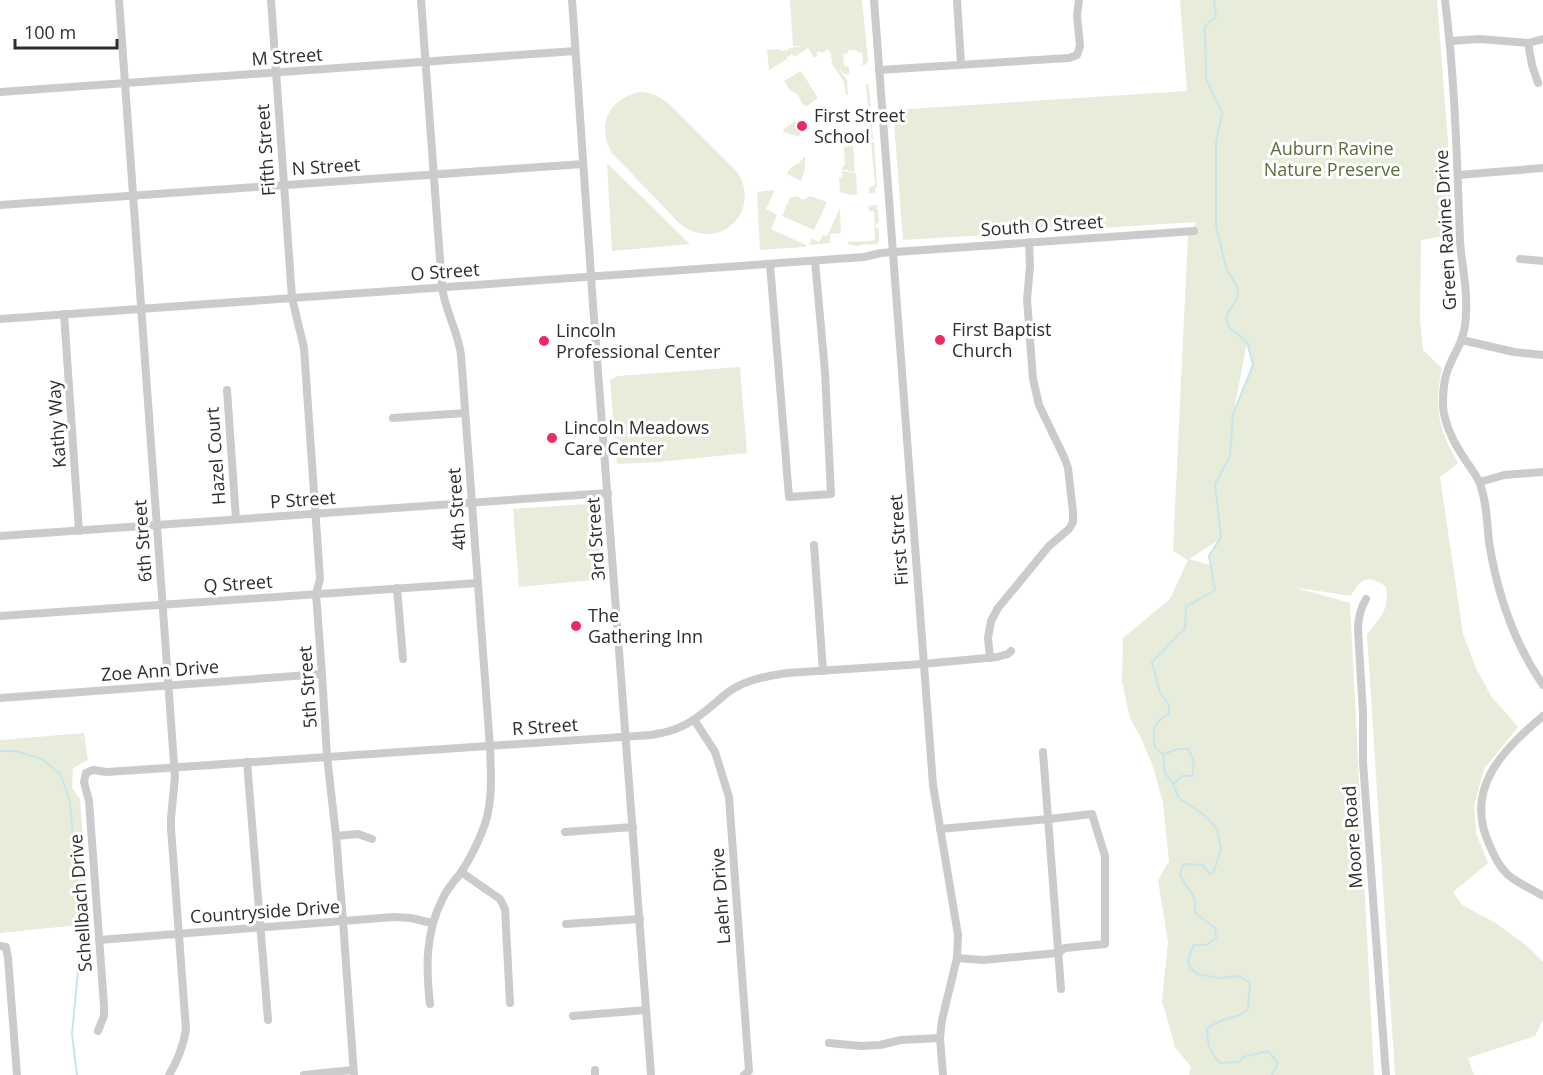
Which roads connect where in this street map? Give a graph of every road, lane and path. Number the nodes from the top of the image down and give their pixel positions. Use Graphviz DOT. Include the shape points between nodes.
graph roads {
  1 [pos="120,0"];
  2 [pos="271,0"];
  3 [pos="421,0"];
  4 [pos="572,0"];
  5 [pos="874,0"];
  6 [pos="957,0"];
  7 [pos="1079,0"];
  8 [pos="1445,0"];
  9 [pos="1543,39"];
  10 [pos="1450,41"];
  11 [pos="1528,43"];
  12 [pos="576,51"];
  13 [pos="426,62"];
  14 [pos="961,64"];
  15 [pos="879,70"];
  16 [pos="276,72"];
  17 [pos="126,83"];
  18 [pos="1538,83"];
  19 [pos="0,92"];
  20 [pos="583,164"];
  21 [pos="1543,168"];
  22 [pos="434,175"];
  23 [pos="1458,175"];
  24 [pos="283,186"];
  25 [pos="134,196"];
  26 [pos="0,206"];
  27 [pos="1194,231"];
  28 [pos="1029,242"];
  29 [pos="892,252"];
  30 [pos="1520,260"];
  31 [pos="815,261"];
  32 [pos="1543,261"];
  33 [pos="770,264"];
  34 [pos="591,277"];
  35 [pos="442,287"];
  36 [pos="292,298"];
  37 [pos="142,309"];
  38 [pos="64,314"];
  39 [pos="0,319"];
  40 [pos="1462,340"];
  41 [pos="1543,354"];
  42 [pos="226,390"];
  43 [pos="465,413"];
  44 [pos="393,418"];
  45 [pos="1543,472"];
  46 [pos="1480,482"];
  47 [pos="608,493"];
  48 [pos="472,503"];
  49 [pos="316,514"];
  50 [pos="236,519"];
  51 [pos="157,526"];
  52 [pos="79,531"];
  53 [pos="0,536"];
  54 [pos="814,545"];
  55 [pos="478,583"];
  56 [pos="397,588"];
  57 [pos="316,594"];
  58 [pos="1366,599"];
  59 [pos="162,605"];
  60 [pos="0,616"];
  61 [pos="1011,651"];
  62 [pos="990,658"];
  63 [pos="403,659"];
  64 [pos="923,664"];
  65 [pos="823,671"];
  66 [pos="322,674"];
  67 [pos="169,686"];
  68 [pos="1543,686"];
  69 [pos="0,698"];
  70 [pos="1543,716"];
  71 [pos="695,721"];
  72 [pos="626,737"];
  73 [pos="490,745"];
  74 [pos="1043,752"];
  75 [pos="327,756"];
  76 [pos="247,762"];
  77 [pos="174,767"];
  78 [pos="86,773"];
  79 [pos="1049,819"];
  80 [pos="633,827"];
  81 [pos="940,829"];
  82 [pos="565,832"];
  83 [pos="336,836"];
  84 [pos="372,839"];
  85 [pos="461,873"];
  86 [pos="1543,896"];
  87 [pos="640,919"];
  88 [pos="343,921"];
  89 [pos="432,923"];
  90 [pos="566,924"];
  91 [pos="260,928"];
  92 [pos="179,934"];
  93 [pos="99,940"];
  94 [pos="0,946"];
  95 [pos="1058,952"];
  96 [pos="957,958"];
  97 [pos="1061,989"];
  98 [pos="510,1003"];
  99 [pos="430,1004"];
  100 [pos="646,1010"];
  101 [pos="573,1016"];
  102 [pos="268,1020"];
  103 [pos="98,1031"];
  104 [pos="940,1038"];
  105 [pos="829,1043"];
  106 [pos="354,1072"];
  107 [pos="17,1075"];
  108 [pos="169,1075"];
  109 [pos="304,1075"];
  110 [pos="651,1075"];
  111 [pos="744,1075"];
  112 [pos="943,1075"];
  113 [pos="1386,1075"];
  1 -- 17 [label="street, 6th Street"];
  2 -- 16 [label="street, Fifth Street"];
  3 -- 13 [label="street, 4th Street"];
  4 -- 12 [label="street, 3rd Street"];
  5 -- 15 [label="street, First Street"];
  6 -- 14 [label="street"];
  7 -- 14 [label="street" via="1077,55"];
  8 -- 10 [label="street, Green Ravine Drive"];
  9 -- 11 [label="street"];
  10 -- 11 [label="street"];
  10 -- 23 [label="street, Green Ravine Drive"];
  11 -- 18 [label="street"];
  12 -- 13 [label="street, M Street"];
  12 -- 20 [label="street, 3rd Street"];
  13 -- 16 [label="street, M Street"];
  13 -- 22 [label="street, 4th Street"];
  14 -- 15 [label="street"];
  15 -- 29 [label="street, First Street"];
  16 -- 17 [label="street, M Street"];
  16 -- 24 [label="street, Fifth Street"];
  17 -- 19 [label="street, M Street"];
  17 -- 25 [label="street, 6th Street"];
  20 -- 22 [label="street, N Street"];
  20 -- 34 [label="street, 3rd Street"];
  21 -- 23 [label="street"];
  22 -- 24 [label="street, N Street"];
  22 -- 35 [label="street, 4th Street"];
  23 -- 40 [label="street, Green Ravine Drive" via="1466,292"];
  24 -- 25 [label="street, N Street"];
  24 -- 36 [label="street, Fifth Street"];
  25 -- 26 [label="street, N Street"];
  25 -- 37 [label="street, 6th Street"];
  27 -- 28 [label="street, South O Street"];
  28 -- 29 [label="street, South O Street"];
  28 -- 62 [label="street" via="1027,299 1032,377 1039,405 1068,468 1073,513 1068,529 998,608 988,638"];
  29 -- 31 [label="street, O Street"];
  29 -- 64 [label="street, First Street"];
  30 -- 32 [label="street"];
  31 -- 33 [label="street, O Street"];
  31 -- 33 [label="street" via="831,494 789,497"];
  33 -- 34 [label="street, O Street"];
  34 -- 35 [label="street, O Street"];
  34 -- 47 [label="street, 3rd Street"];
  35 -- 36 [label="street, O Street"];
  35 -- 43 [label="street, 4th Street" via="460,343"];
  36 -- 37 [label="street, O Street"];
  36 -- 49 [label="street, 5th Street" via="304,348"];
  37 -- 38 [label="street, O Street"];
  37 -- 51 [label="street, 6th Street"];
  38 -- 39 [label="street, O Street"];
  38 -- 52 [label="street, Kathy Way"];
  40 -- 41 [label="street"];
  40 -- 46 [label="street, Green Ravine Drive" via="1447,370 1443,410 1458,448"];
  42 -- 50 [label="street, Hazel Court"];
  43 -- 44 [label="street"];
  43 -- 48 [label="street, 4th Street"];
  45 -- 46 [label="street"];
  46 -- 68 [label="street, Green Ravine Drive" via="1494,569 1506,611"];
  47 -- 48 [label="street, P Street"];
  47 -- 72 [label="street, 3rd Street"];
  48 -- 49 [label="street, P Street"];
  48 -- 55 [label="street, 4th Street"];
  49 -- 50 [label="street, P Street"];
  49 -- 57 [label="street, 5th Street" via="320,579"];
  50 -- 51 [label="street, P Street"];
  51 -- 52 [label="street, P Street"];
  51 -- 59 [label="street, 6th Street"];
  52 -- 53 [label="street, P Street"];
  54 -- 65 [label="street"];
  55 -- 56 [label="street, Q Street"];
  55 -- 73 [label="street, 4th Street"];
  56 -- 57 [label="street, Q Street"];
  56 -- 63 [label="street"];
  57 -- 59 [label="street, Q Street"];
  57 -- 66 [label="street, 5th Street"];
  58 -- 113 [label="street, Moore Road" via="1358,618 1363,762"];
  59 -- 60 [label="street, Q Street"];
  59 -- 67 [label="street, 6th Street"];
  61 -- 62 [label="street, R Street"];
  62 -- 64 [label="street, R Street"];
  64 -- 65 [label="street, R Street"];
  64 -- 81 [label="street, First Street"];
  65 -- 71 [label="street, R Street" via="749,681 731,690"];
  66 -- 67 [label="street, Zoe Ann Drive"];
  66 -- 75 [label="street, 5th Street"];
  67 -- 69 [label="street, Zoe Ann Drive"];
  67 -- 77 [label="street, 6th Street"];
  70 -- 86 [label="street" via="1498,760 1482,794 1481,814 1484,834 1507,874"];
  71 -- 72 [label="street, R Street" via="666,733"];
  71 -- 111 [label="street, Laehr Drive" via="715,752 729,796 749,1071"];
  72 -- 73 [label="street, R Street"];
  72 -- 80 [label="street, 3rd Street"];
  73 -- 75 [label="street, R Street"];
  73 -- 85 [label="street, 4th Street" via="489,807 480,836"];
  74 -- 79 [label="street"];
  75 -- 76 [label="street, R Street"];
  75 -- 83 [label="street, 5th Street"];
  76 -- 77 [label="street, R Street"];
  76 -- 91 [label="street"];
  77 -- 78 [label="street, R Street"];
  77 -- 92 [label="street, 6th Street" via="171,818"];
  78 -- 93 [label="street, Schellbach Drive"];
  79 -- 81 [label="street"];
  79 -- 95 [label="street"];
  79 -- 95 [label="street" via="1092,814 1105,856 1105,944"];
  80 -- 82 [label="street"];
  80 -- 87 [label="street, 3rd Street"];
  81 -- 96 [label="street, First Street" via="956,917"];
  83 -- 84 [label="street" via="358,834"];
  83 -- 88 [label="street, 5th Street"];
  85 -- 89 [label="street, 4th Street"];
  85 -- 98 [label="street" via="500,899 505,909"];
  87 -- 90 [label="street"];
  87 -- 100 [label="street, 3rd Street"];
  88 -- 89 [label="street, Countryside Drive" via="394,917"];
  88 -- 91 [label="street, Countryside Drive"];
  88 -- 106 [label="street, 5th Street"];
  89 -- 99 [label="street, 4th Street" via="427,955"];
  91 -- 92 [label="street, Countryside Drive"];
  91 -- 102 [label="street"];
  92 -- 93 [label="street, Countryside Drive"];
  92 -- 108 [label="street, 6th Street" via="186,1030 183,1047"];
  93 -- 103 [label="street, Schellbach Drive" via="104,1016"];
  94 -- 107 [label="street" via="6,947 8,958"];
  95 -- 96 [label="street" via="983,960"];
  95 -- 97 [label="street"];
  96 -- 104 [label="street, First Street"];
  100 -- 101 [label="street"];
  100 -- 110 [label="street, 3rd Street"];
  104 -- 105 [label="street" via="861,1046"];
  104 -- 112 [label="street, First Street"];
  106 -- 109 [label="street"];
}
